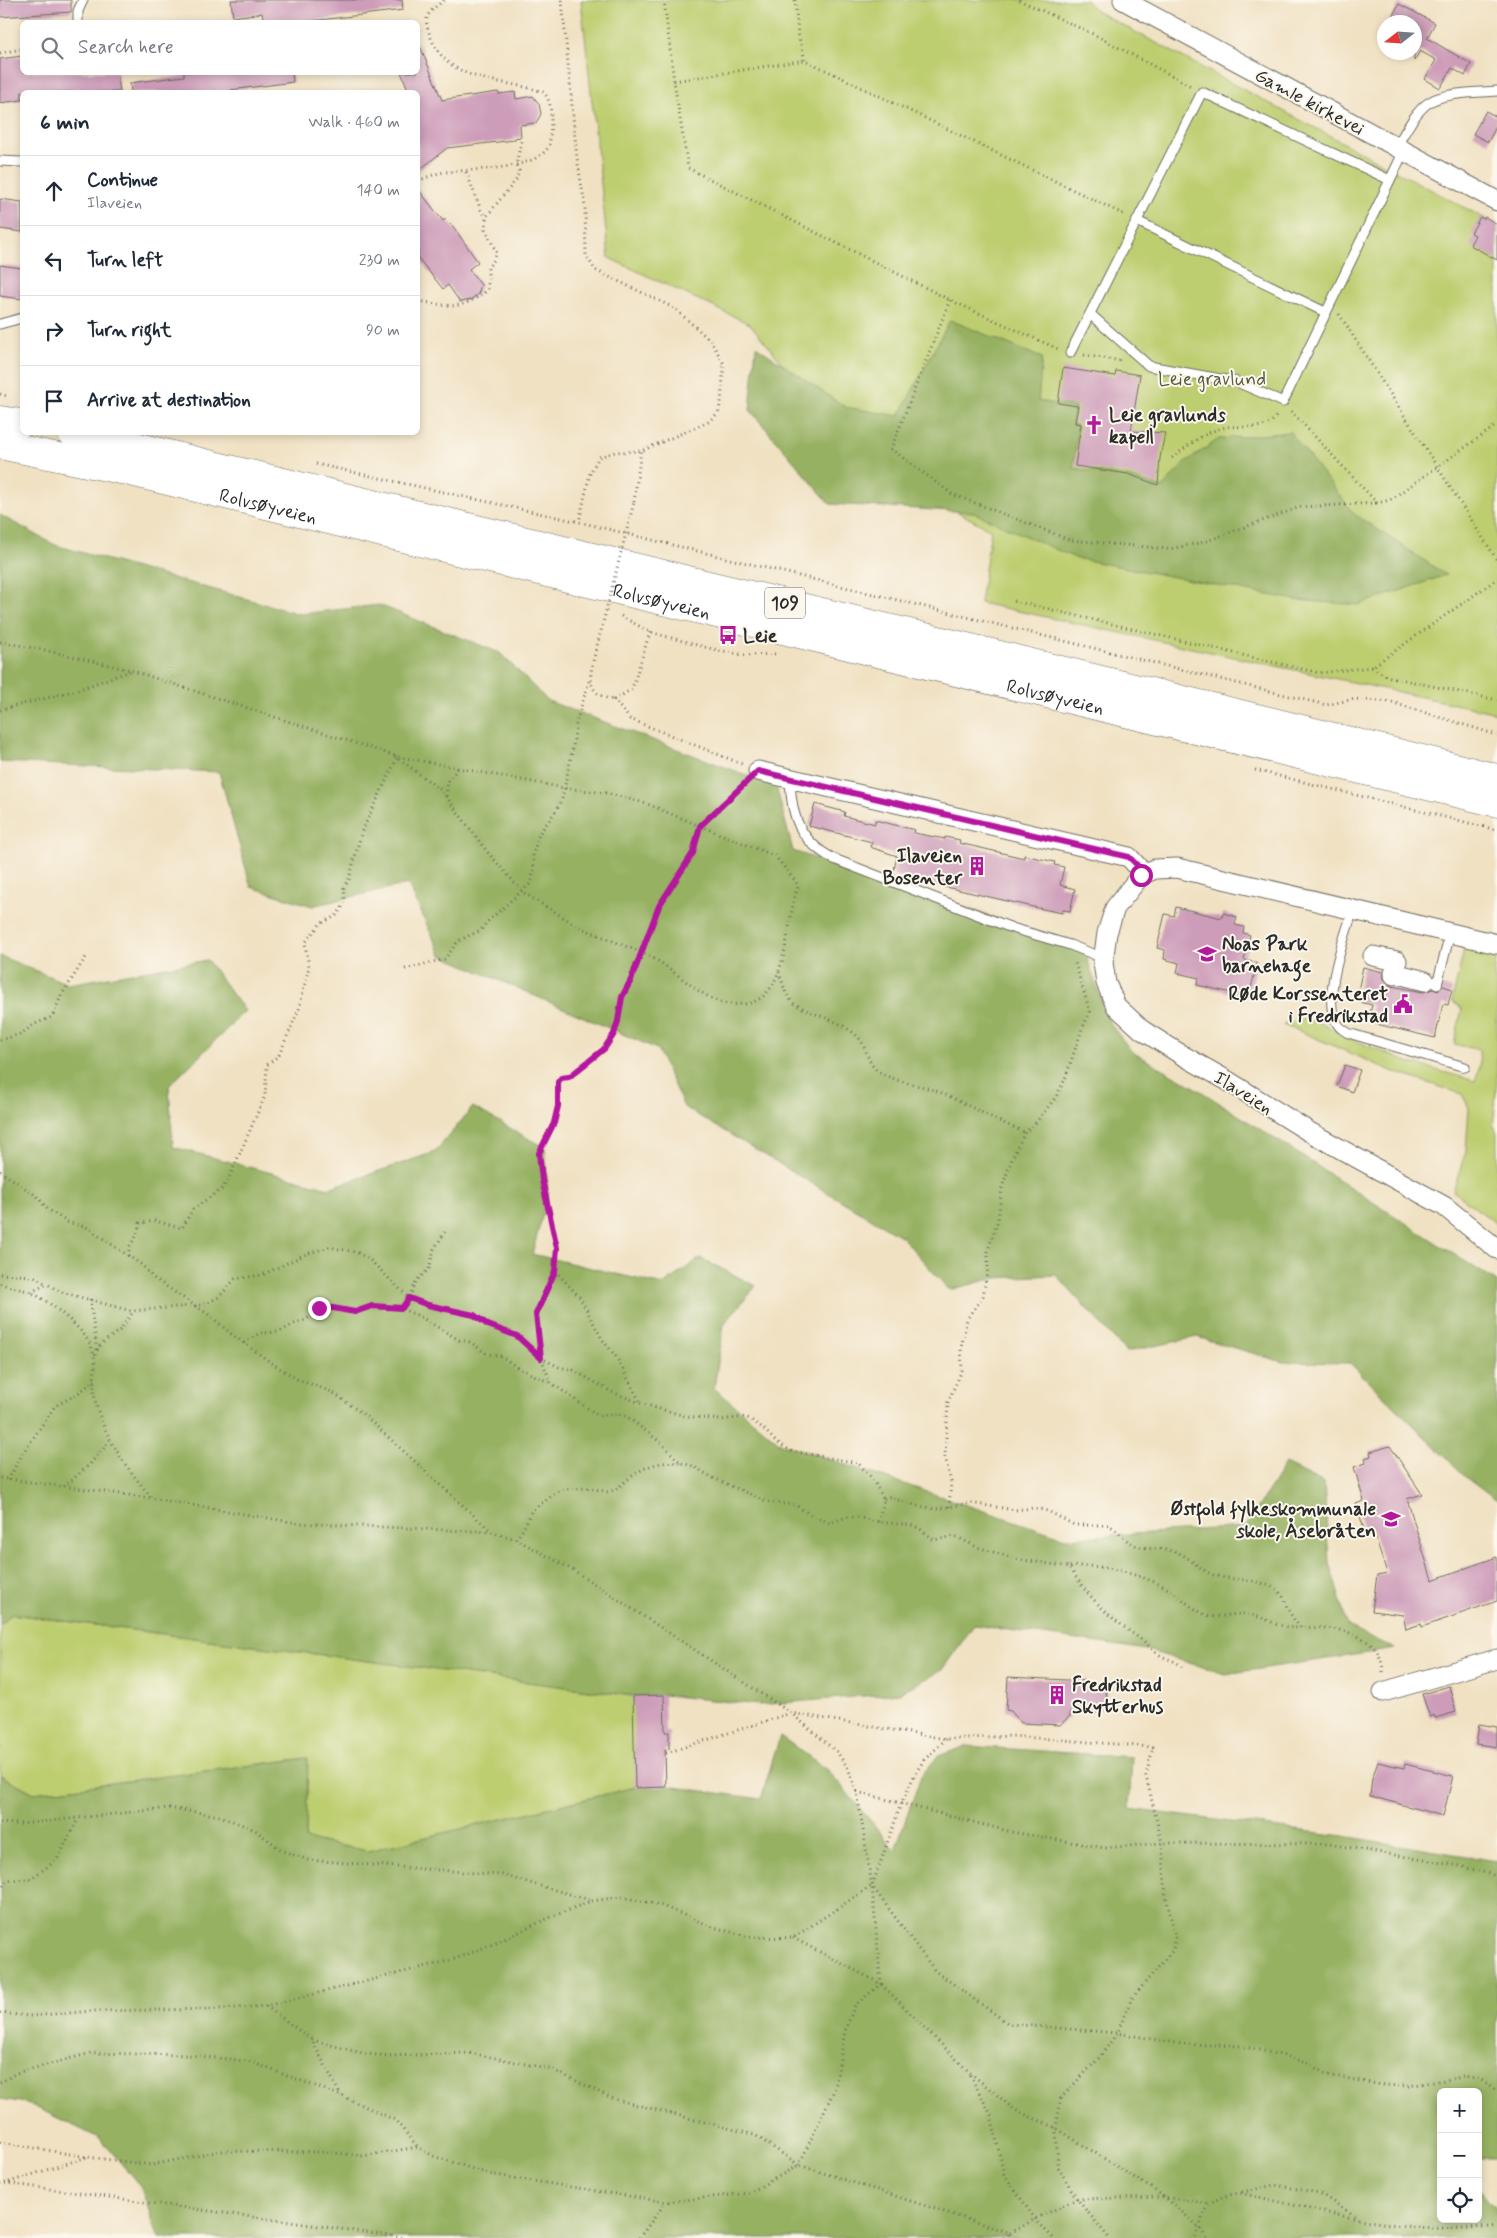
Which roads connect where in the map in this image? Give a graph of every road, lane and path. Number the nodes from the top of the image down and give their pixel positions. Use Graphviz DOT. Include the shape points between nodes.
graph roads {
  1 [pos="83,0"];
  2 [pos="444,0"];
  3 [pos="562,0"];
  4 [pos="664,0"];
  5 [pos="795,0"];
  6 [pos="1020,0"];
  7 [pos="1123,0"];
  8 [pos="78,20"];
  9 [pos="20,49"];
  10 [pos="0,53"];
  11 [pos="806,60"];
  12 [pos="674,81"];
  13 [pos="1497,90"];
  14 [pos="1202,92"];
  15 [pos="522,138"];
  16 [pos="1400,149"];
  17 [pos="0,161"];
  18 [pos="20,162"];
  19 [pos="516,165"];
  20 [pos="466,172"];
  21 [pos="420,180"];
  22 [pos="1390,180"];
  23 [pos="1497,201"];
  24 [pos="486,217"];
  25 [pos="1137,221"];
  26 [pos="950,300"];
  27 [pos="420,301"];
  28 [pos="1331,301"];
  29 [pos="1325,312"];
  30 [pos="1090,314"];
  31 [pos="20,319"];
  32 [pos="0,324"];
  33 [pos="1070,353"];
  34 [pos="1148,366"];
  35 [pos="1283,402"];
  36 [pos="0,420"];
  37 [pos="20,423"];
  38 [pos="1497,425"];
  39 [pos="85,435"];
  40 [pos="0,446"];
  41 [pos="640,451"];
  42 [pos="1172,458"];
  43 [pos="308,462"];
  44 [pos="1437,467"];
  45 [pos="1378,503"];
  46 [pos="580,522"];
  47 [pos="1497,560"];
  48 [pos="1497,579"];
  49 [pos="1014,601"];
  50 [pos="650,632"];
  51 [pos="0,642"];
  52 [pos="1372,667"];
  53 [pos="130,670"];
  54 [pos="590,678"];
  55 [pos="614,700"];
  56 [pos="1497,700"];
  57 [pos="0,705"];
  58 [pos="2,710"];
  59 [pos="1497,735"];
  60 [pos="396,757"];
  61 [pos="458,768"];
  62 [pos="758,771"];
  63 [pos="790,778"];
  64 [pos="1497,778"];
  65 [pos="564,788"];
  66 [pos="446,797"];
  67 [pos="1497,803"];
  68 [pos="700,826"];
  69 [pos="1141,875"];
  70 [pos="522,892"];
  71 [pos="1353,910"];
  72 [pos="1450,933"];
  73 [pos="1497,944"];
  74 [pos="1070,945"];
  75 [pos="640,952"];
  76 [pos="1373,956"];
  77 [pos="86,957"];
  78 [pos="1103,958"];
  79 [pos="405,969"];
  80 [pos="778,972"];
  81 [pos="1431,983"];
  82 [pos="0,1040"];
  83 [pos="1464,1067"];
  84 [pos="1025,1132"];
  85 [pos="0,1171"];
  86 [pos="445,1232"];
  87 [pos="1497,1249"];
  88 [pos="128,1256"];
  89 [pos="555,1271"];
  90 [pos="0,1274"];
  91 [pos="0,1283"];
  92 [pos="47,1284"];
  93 [pos="31,1292"];
  94 [pos="409,1298"];
  95 [pos="90,1299"];
  96 [pos="193,1306"];
  97 [pos="402,1308"];
  98 [pos="134,1312"];
  99 [pos="244,1343"];
  100 [pos="97,1350"];
  101 [pos="95,1358"];
  102 [pos="541,1358"];
  103 [pos="96,1379"];
  104 [pos="551,1383"];
  105 [pos="640,1403"];
  106 [pos="111,1440"];
  107 [pos="681,1463"];
  108 [pos="0,1478"];
  109 [pos="8,1480"];
  110 [pos="64,1488"];
  111 [pos="151,1498"];
  112 [pos="884,1499"];
  113 [pos="949,1507"];
  114 [pos="878,1522"];
  115 [pos="491,1532"];
  116 [pos="516,1540"];
  117 [pos="1070,1566"];
  118 [pos="1301,1628"];
  119 [pos="1497,1659"];
  120 [pos="1183,1668"];
  121 [pos="1383,1684"];
  122 [pos="791,1713"];
  123 [pos="946,1739"];
  124 [pos="666,1753"];
  125 [pos="857,1792"];
  126 [pos="901,1804"];
  127 [pos="78,1818"];
  128 [pos="0,1823"];
  129 [pos="1162,1843"];
  130 [pos="1497,1876"];
  131 [pos="872,1886"];
  132 [pos="0,1890"];
  133 [pos="591,1900"];
  134 [pos="793,1938"];
  135 [pos="881,1984"];
  136 [pos="266,2006"];
  137 [pos="0,2013"];
  138 [pos="1117,2033"];
  139 [pos="312,2040"];
  140 [pos="969,2072"];
  141 [pos="0,2083"];
  142 [pos="1497,2089"];
  143 [pos="342,2096"];
  144 [pos="1056,2128"];
  145 [pos="0,2142"];
  146 [pos="418,2147"];
  147 [pos="87,2157"];
  148 [pos="799,2165"];
  149 [pos="6,2183"];
  150 [pos="0,2184"];
  151 [pos="1240,2193"];
  152 [pos="1165,2197"];
  153 [pos="1077,2199"];
  154 [pos="666,2202"];
  155 [pos="1209,2204"];
  156 [pos="1035,2219"];
  157 [pos="1360,2219"];
  158 [pos="1497,2226"];
  159 [pos="1199,2227"];
  160 [pos="1010,2233"];
  161 [pos="398,2237"];
  162 [pos="406,2238"];
  163 [pos="639,2238"];
  164 [pos="1004,2238"];
  165 [pos="1053,2238"];
  166 [pos="1110,2238"];
  167 [pos="1195,2238"];
  168 [pos="1207,2238"];
  1 -- 8 [label="lane"];
  2 -- 19 [label="path" via="426,20 436,51 443,58 467,73 534,89 543,92 548,99 548,149 542,156"];
  3 -- 41 [label="path" via="577,158 585,206 586,255 595,270 674,308 711,342 724,364 718,413 708,422"];
  4 -- 12 [label="path"];
  5 -- 11 [label="path" via="798,33"];
  6 -- 14 [label="path" via="1093,34"];
  7 -- 16 [label="street, Gamle kirkevei"];
  9 -- 10 [label="path"];
  11 -- 12 [label="path"];
  11 -- 25 [label="path"];
  12 -- 26 [label="path" via="688,168"];
  13 -- 16 [label="lane" via="1432,101 1422,109"];
  14 -- 22 [label="lane"];
  14 -- 25 [label="lane"];
  15 -- 19 [label="path"];
  16 -- 22 [label="lane"];
  16 -- 23 [label="street, Gamle kirkevei"];
  17 -- 18 [label="lane"];
  19 -- 20 [label="path"];
  19 -- 24 [label="path" via="516,180"];
  20 -- 21 [label="path" via="440,173"];
  20 -- 24 [label="path"];
  22 -- 28 [label="lane"];
  24 -- 27 [label="path" via="487,233 498,253 488,267 488,290 463,306"];
  25 -- 29 [label="lane"];
  25 -- 30 [label="lane"];
  26 -- 33 [label="path"];
  26 -- 45 [label="path" via="891,449 952,494 1070,540 1168,550 1204,542 1300,507"];
  28 -- 29 [label="lane"];
  28 -- 44 [label="path"];
  29 -- 35 [label="lane"];
  30 -- 33 [label="lane"];
  30 -- 34 [label="lane"];
  31 -- 32 [label="lane"];
  33 -- 34 [label="path"];
  34 -- 35 [label="lane" via="1237,382"];
  35 -- 42 [label="path" via="1275,419 1265,425 1226,427 1200,436"];
  35 -- 45 [label="path"];
  36 -- 37 [label="main road"];
  38 -- 44 [label="path"];
  39 -- 64 [label="main road, Rolvsøyveien / 109"];
  40 -- 67 [label="main road, Rolvsøyveien / 109" via="136,474"];
  41 -- 46 [label="path" via="615,452 599,457 590,473"];
  41 -- 54 [label="path, bridge" via="634,502"];
  43 -- 46 [label="path"];
  44 -- 45 [label="path" via="1390,500"];
  44 -- 47 [label="path"];
  46 -- 59 [label="path" via="1326,705 1354,699 1391,702"];
  48 -- 52 [label="path"];
  49 -- 52 [label="path" via="1319,673"];
  50 -- 55 [label="path" via="632,689"];
  51 -- 53 [label="path"];
  52 -- 56 [label="path" via="1386,676"];
  53 -- 58 [label="path" via="77,690"];
  53 -- 60 [label="path"];
  54 -- 55 [label="path" via="595,690"];
  54 -- 65 [label="path" via="576,723"];
  55 -- 62 [label="path" via="630,719"];
  57 -- 58 [label="path"];
  60 -- 61 [label="path"];
  60 -- 66 [label="path"];
  60 -- 88 [label="path" via="362,830 344,888 342,908 336,916 320,924 305,943 309,966 299,1009 279,1055 267,1065 265,1096 229,1178 222,1189 193,1209 182,1228 155,1221 140,1223"];
  61 -- 65 [label="path"];
  61 -- 66 [label="path" via="448,781"];
  62 -- 63 [label="street"];
  62 -- 68 [label="path"];
  63 -- 69 [label="street" via="1129,857"];
  63 -- 74 [label="lane" via="790,794 799,829 817,850 1012,928"];
  65 -- 68 [label="path" via="606,793 645,803"];
  65 -- 70 [label="path" via="555,812 539,834 533,854 533,875"];
  66 -- 70 [label="path"];
  68 -- 75 [label="path" via="693,853 659,906"];
  68 -- 80 [label="path" via="774,856 796,882 798,887 792,902 787,945"];
  69 -- 71 [label="street" via="1156,869 1177,868"];
  69 -- 78 [label="street, Ilaveien" via="1115,908"];
  70 -- 75 [label="path" via="579,927"];
  70 -- 79 [label="path" via="481,930 458,941 445,959"];
  71 -- 72 [label="street"];
  71 -- 83 [label="lane" via="1330,992 1333,1016 1339,1026 1348,1033"];
  72 -- 73 [label="street"];
  72 -- 81 [label="lane"];
  74 -- 78 [label="lane"];
  74 -- 84 [label="path" via="1090,1012 1060,1090"];
  75 -- 80 [label="path" via="710,997 733,1004 754,1003 764,996"];
  75 -- 89 [label="path" via="622,997 614,1034 604,1049 558,1082 554,1123 539,1153 557,1248"];
  76 -- 81 [label="street" via="1397,961 1394,974"];
  77 -- 82 [label="path" via="52,1016 21,1034"];
  78 -- 87 [label="street, Ilaveien" via="1104,973 1116,1006 1142,1030 1286,1118 1444,1206"];
  80 -- 84 [label="path" via="793,1003 851,1031 862,1043 877,1071 913,1086 939,1092"];
  84 -- 113 [label="path" via="1002,1186 998,1220 988,1250 983,1296 965,1326 962,1370 948,1402 945,1457 951,1482"];
  85 -- 88 [label="path" via="67,1222 86,1227"];
  86 -- 94 [label="path" via="434,1250 429,1269 416,1282"];
  88 -- 96 [label="path"];
  89 -- 102 [label="path" via="536,1314"];
  89 -- 105 [label="path" via="578,1296 602,1339 618,1358"];
  90 -- 92 [label="path" via="34,1276"];
  91 -- 93 [label="path"];
  92 -- 93 [label="path"];
  92 -- 95 [label="path" via="61,1292"];
  93 -- 101 [label="path" via="80,1330"];
  94 -- 96 [label="path" via="369,1259 356,1252 329,1247 262,1275 235,1279 214,1300"];
  94 -- 97 [label="path"];
  94 -- 102 [label="path" via="474,1315 488,1325 517,1336"];
  95 -- 98 [label="path"];
  95 -- 100 [label="path"];
  96 -- 98 [label="path"];
  96 -- 99 [label="path"];
  97 -- 99 [label="path" via="372,1306 355,1312 319,1308 306,1320 279,1332 260,1333"];
  97 -- 104 [label="path" via="459,1340 470,1342 487,1354 501,1356"];
  98 -- 100 [label="path" via="120,1330"];
  99 -- 115 [label="path" via="297,1379 332,1392 362,1414"];
  100 -- 101 [label="path"];
  101 -- 103 [label="path"];
  102 -- 104 [label="path"];
  102 -- 105 [label="path"];
  103 -- 106 [label="path" via="96,1400"];
  103 -- 109 [label="path" via="55,1406"];
  104 -- 107 [label="path" via="599,1416 626,1416"];
  105 -- 112 [label="path" via="685,1416 750,1419 774,1441 791,1451 858,1464 871,1477"];
  106 -- 110 [label="path"];
  106 -- 111 [label="path" via="125,1466"];
  107 -- 114 [label="path" via="768,1502 796,1505 823,1522 857,1517"];
  107 -- 116 [label="path" via="662,1461 636,1473 608,1492 590,1488 563,1489 532,1510"];
  108 -- 109 [label="path"];
  109 -- 110 [label="path"];
  110 -- 111 [label="path"];
  111 -- 115 [label="path" via="297,1524"];
  112 -- 113 [label="path" via="889,1497 935,1509"];
  112 -- 114 [label="path"];
  113 -- 118 [label="path" via="970,1503 1015,1510 1033,1508 1048,1511 1074,1525 1110,1526 1137,1546 1169,1550 1215,1575 1275,1589"];
  114 -- 117 [label="path" via="910,1525 934,1540 955,1536 1016,1558"];
  115 -- 116 [label="path"];
  116 -- 122 [label="path" via="573,1570"];
  117 -- 118 [label="path" via="1138,1575 1174,1593 1184,1603 1208,1616 1248,1615 1284,1628"];
  117 -- 120 [label="path" via="1086,1592 1127,1631 1160,1656"];
  118 -- 121 [label="path" via="1336,1630 1367,1641 1381,1656"];
  119 -- 121 [label="street"];
  122 -- 123 [label="path"];
  122 -- 124 [label="path"];
  122 -- 125 [label="path" via="837,1752 848,1768"];
  123 -- 126 [label="path" via="924,1760"];
  123 -- 129 [label="path" via="1011,1736 1153,1747 1146,1776"];
  125 -- 126 [label="path"];
  125 -- 131 [label="path"];
  126 -- 129 [label="path" via="1012,1832 1105,1848"];
  126 -- 131 [label="path"];
  127 -- 128 [label="path"];
  127 -- 132 [label="path" via="57,1860 30,1879 6,1880"];
  127 -- 133 [label="path" via="170,1808 212,1814 254,1830 283,1851 308,1860 502,1875"];
  129 -- 130 [label="path" via="1329,1844 1460,1866"];
  129 -- 138 [label="path" via="1166,1897 1175,1934 1173,1950 1132,1998"];
  131 -- 134 [label="path"];
  131 -- 135 [label="path"];
  131 -- 138 [label="path" via="935,1971 1009,2024"];
  133 -- 134 [label="path" via="621,1897 660,1905 710,1926 749,1937"];
  133 -- 136 [label="path" via="452,1960"];
  134 -- 135 [label="path"];
  135 -- 140 [label="path"];
  135 -- 148 [label="path" via="855,2004 845,2030 835,2088"];
  136 -- 137 [label="path" via="29,2016"];
  136 -- 139 [label="path"];
  138 -- 142 [label="path" via="1182,2044 1261,2049 1301,2061 1328,2075 1382,2085 1408,2086 1464,2077 1481,2080"];
  138 -- 144 [label="path" via="1100,2057 1061,2098"];
  139 -- 143 [label="path"];
  139 -- 148 [label="path" via="365,2054 470,2053 552,2069 614,2099 755,2135"];
  140 -- 144 [label="path" via="1014,2110"];
  140 -- 156 [label="path" via="991,2115 1004,2174"];
  141 -- 143 [label="path" via="16,2073 91,2053 188,2055 248,2061"];
  143 -- 146 [label="path" via="395,2120"];
  144 -- 152 [label="path"];
  144 -- 153 [label="path" via="1058,2167"];
  145 -- 147 [label="path"];
  146 -- 147 [label="path" via="363,2156 325,2152 221,2151 152,2165"];
  146 -- 154 [label="path" via="433,2156 490,2174"];
  147 -- 149 [label="path"];
  148 -- 154 [label="path" via="749,2192"];
  148 -- 160 [label="path"];
  149 -- 150 [label="path"];
  149 -- 161 [label="path"];
  151 -- 155 [label="path" via="1222,2195"];
  151 -- 157 [label="path"];
  151 -- 157 [label="path" via="1274,2185 1319,2193"];
  152 -- 153 [label="path"];
  152 -- 155 [label="path"];
  152 -- 159 [label="path"];
  153 -- 156 [label="path"];
  153 -- 166 [label="path"];
  154 -- 163 [label="path"];
  155 -- 159 [label="path"];
  156 -- 160 [label="path"];
  156 -- 165 [label="path"];
  157 -- 158 [label="path" via="1414,2228"];
  159 -- 167 [label="path"];
  159 -- 168 [label="path"];
  160 -- 164 [label="path"];
  161 -- 162 [label="path"];
}
